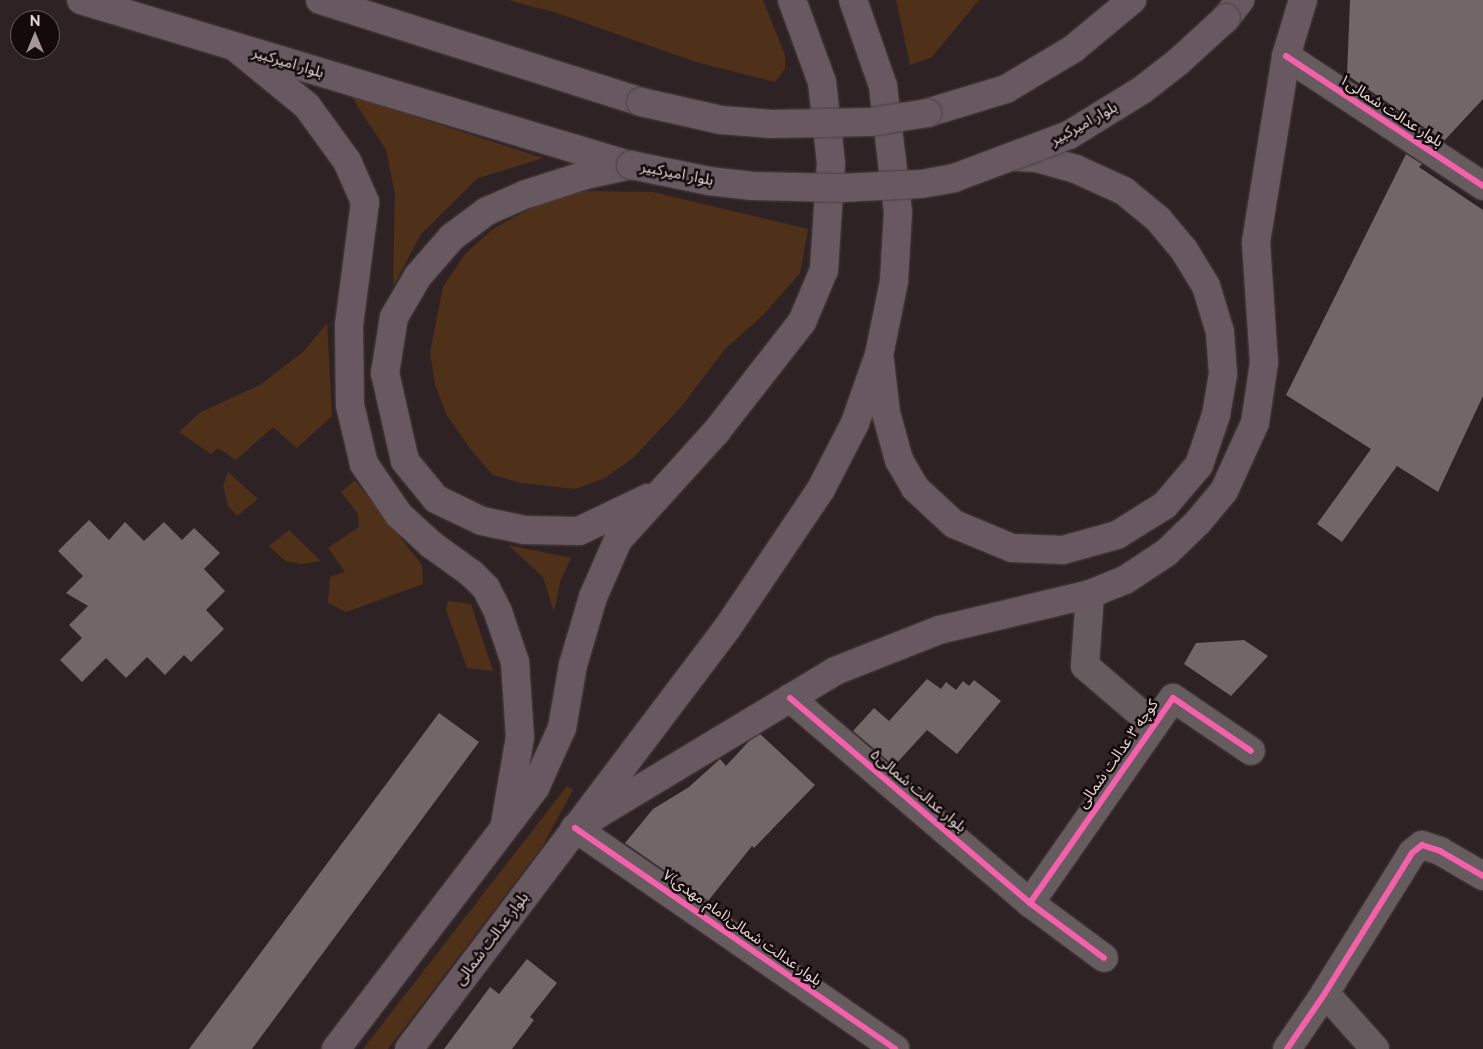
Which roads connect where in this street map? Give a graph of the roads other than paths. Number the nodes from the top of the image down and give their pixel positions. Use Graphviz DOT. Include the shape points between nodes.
graph roads {
  1 [pos="81,0"];
  2 [pos="320,0"];
  3 [pos="350,0"];
  4 [pos="792,0"];
  5 [pos="853,0"];
  6 [pos="1132,0"];
  7 [pos="1240,0"];
  8 [pos="1303,0"];
  9 [pos="382,21"];
  10 [pos="235,47"];
  11 [pos="1286,56"];
  12 [pos="1018,156"];
  13 [pos="631,165"];
  14 [pos="1483,186"];
  15 [pos="879,355"];
  16 [pos="657,494"];
  17 [pos="1090,594"];
  18 [pos="790,698"];
  19 [pos="1154,725"];
  20 [pos="1251,751"];
  21 [pos="575,828"];
  22 [pos="503,833"];
  23 [pos="1483,876"];
  24 [pos="1030,903"];
  25 [pos="1104,958"];
  26 [pos="1325,993"];
  27 [pos="336,1049"];
  28 [pos="409,1049"];
  29 [pos="895,1049"];
  30 [pos="1287,1049"];
  31 [pos="1375,1049"];
  1 -- 10 [label="main road, بلوار امیرکبیر"];
  2 -- 9 [label="main road"];
  3 -- 9 [label="main road"];
  4 -- 16 [label="main road" via="822,82 831,163 824,270 802,322 780,352 716,432"];
  5 -- 15 [label="main road" via="883,86 898,212 894,281"];
  6 -- 9 [label="main road, bridge" via="1073,48 1006,89 927,114 871,122 772,124 721,120 641,102"];
  7 -- 12 [label="main road, بلوار امیرکبیر, bridge" via="1226,18 1142,90 1069,135"];
  8 -- 11 [label="main road"];
  10 -- 13 [label="main road, بلوار امیرکبیر"];
  10 -- 22 [label="main road" via="307,106 347,161 365,202 349,325 350,405 364,464 399,515 432,545 472,574 486,588 498,612 515,662 520,737"];
  11 -- 14 [label="street, بلوار عدالت شمالی۱"];
  11 -- 17 [label="main road" via="1256,242 1264,363 1255,423 1224,491 1198,522 1166,553 1125,580"];
  12 -- 13 [label="main road, بلوار امیرکبیر, bridge" via="962,176 921,184 841,188 709,181"];
  12 -- 15 [label="main road" via="1076,169 1124,191 1158,218 1202,279 1220,332 1223,374 1216,415 1198,465 1165,505 1116,535 1063,550 1012,548 954,524 916,488 900,460 886,413"];
  13 -- 16 [label="main road" via="526,194 487,211 452,237 418,276 394,317 385,372 405,461 436,499 482,521 525,530 579,531"];
  15 -- 21 [label="main road, بلوار عدالت شمالی" via="855,423 804,515 728,628"];
  16 -- 22 [label="main road" via="618,540 596,589 572,665 562,728 535,788"];
  17 -- 18 [label="main road" via="939,630 835,670"];
  17 -- 19 [label="street, کوچه ۳ عدالت شمالی" via="1085,666"];
  18 -- 21 [label="main road"];
  18 -- 24 [label="street, بلوار عدالت شمالی۵"];
  19 -- 20 [label="street, کوچه ۳ عدالت شمالی" via="1173,698"];
  19 -- 24 [label="street, کوچه ۳ عدالت شمالی"];
  21 -- 28 [label="main road, بلوار عدالت شمالی"];
  21 -- 29 [label="street, ۷بلوار عدالت شمالی(امام مهدی)"];
  22 -- 27 [label="main road"];
  23 -- 26 [label="street" via="1440,850 1422,845 1412,854"];
  24 -- 25 [label="street, بلوار عدالت شمالی۵"];
  26 -- 30 [label="street"];
  26 -- 31 [label="street"];
}
